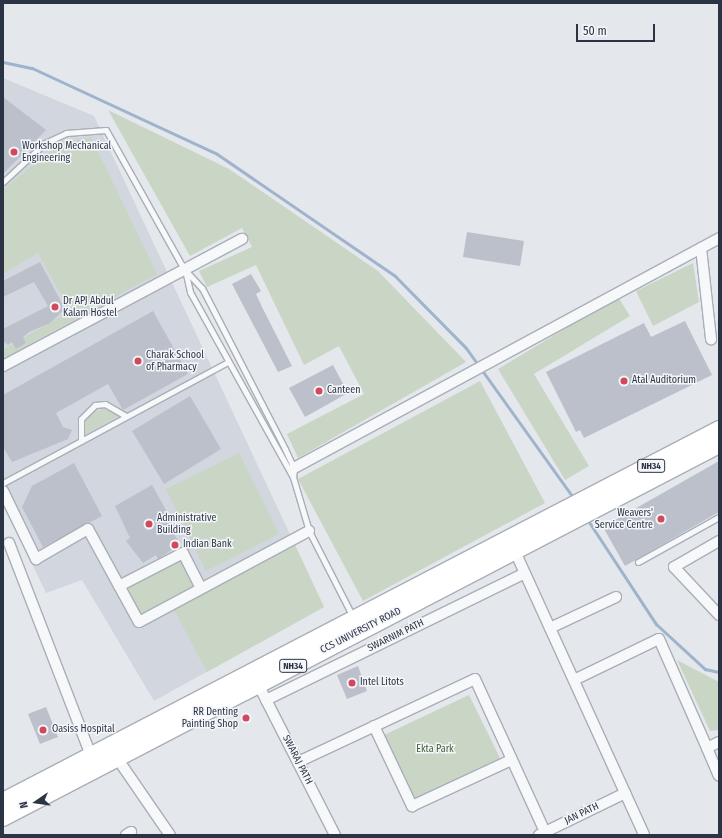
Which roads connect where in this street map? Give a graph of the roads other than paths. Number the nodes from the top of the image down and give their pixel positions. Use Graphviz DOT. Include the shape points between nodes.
graph roads {
  1 [pos="3,182"];
  2 [pos="719,238"];
  3 [pos="242,239"];
  4 [pos="701,248"];
  5 [pos="184,269"];
  6 [pos="711,339"];
  7 [pos="228,362"];
  8 [pos="3,366"];
  9 [pos="126,416"];
  10 [pos="719,429"];
  11 [pos="81,441"];
  12 [pos="719,445"];
  13 [pos="293,472"];
  14 [pos="3,483"];
  15 [pos="3,492"];
  16 [pos="582,509"];
  17 [pos="719,517"];
  18 [pos="309,531"];
  19 [pos="719,541"];
  20 [pos="9,544"];
  21 [pos="512,545"];
  22 [pos="638,562"];
  23 [pos="525,573"];
  24 [pos="119,586"];
  25 [pos="200,586"];
  26 [pos="616,597"];
  27 [pos="719,615"];
  28 [pos="354,620"];
  29 [pos="550,628"];
  30 [pos="574,680"];
  31 [pos="258,684"];
  32 [pos="266,700"];
  33 [pos="374,726"];
  34 [pos="719,742"];
  35 [pos="707,748"];
  36 [pos="91,755"];
  37 [pos="117,758"];
  38 [pos="511,760"];
  39 [pos="298,762"];
  40 [pos="719,776"];
  41 [pos="625,793"];
  42 [pos="3,801"];
  43 [pos="3,818"];
  44 [pos="542,833"];
  45 [pos="170,835"];
  46 [pos="335,835"];
  47 [pos="644,835"];
  1 -- 5 [label="lane" via="45,143 66,133 106,130"];
  2 -- 4 [label="street"];
  3 -- 5 [label="street"];
  4 -- 6 [label="street"];
  4 -- 13 [label="street"];
  5 -- 7 [label="lane" via="190,292"];
  5 -- 8 [label="street"];
  5 -- 13 [label="lane" via="202,288"];
  7 -- 9 [label="lane"];
  7 -- 13 [label="lane"];
  9 -- 11 [label="lane"];
  9 -- 11 [label="lane" via="105,404 95,405 81,419"];
  10 -- 16 [label="highway, CCS UNIVERSITY ROAD / NH34"];
  11 -- 14 [label="lane"];
  12 -- 16 [label="highway, CCS UNIVERSITY ROAD / NH34"];
  13 -- 18 [label="lane"];
  15 -- 24 [label="street" via="36,559 88,529"];
  16 -- 21 [label="highway, CCS UNIVERSITY ROAD / NH34"];
  17 -- 22 [label="lane"];
  18 -- 25 [label="street"];
  18 -- 28 [label="lane"];
  19 -- 27 [label="street" via="674,567"];
  20 -- 36 [label="street"];
  21 -- 23 [label="street"];
  21 -- 28 [label="highway, CCS UNIVERSITY ROAD / NH34"];
  21 -- 31 [label="highway, CCS UNIVERSITY ROAD / NH34"];
  23 -- 29 [label="street"];
  23 -- 32 [label="street, SWARNIM PATH"];
  24 -- 25 [label="street" via="184,553"];
  24 -- 25 [label="street" via="139,622"];
  26 -- 29 [label="street"];
  28 -- 36 [label="highway, CCS UNIVERSITY ROAD / NH34"];
  29 -- 30 [label="street"];
  30 -- 35 [label="street" via="659,639"];
  30 -- 41 [label="street"];
  31 -- 32 [label="street, SWARAJ PATH"];
  31 -- 37 [label="highway, CCS UNIVERSITY ROAD / NH34"];
  32 -- 39 [label="street, SWARAJ PATH"];
  33 -- 38 [label="street" via="412,806"];
  33 -- 38 [label="street" via="475,679"];
  33 -- 39 [label="street"];
  34 -- 35 [label="street"];
  35 -- 40 [label="street"];
  36 -- 42 [label="highway, CCS UNIVERSITY ROAD / NH34"];
  37 -- 43 [label="highway, CCS UNIVERSITY ROAD / NH34"];
  37 -- 45 [label="street"];
  38 -- 44 [label="street"];
  39 -- 46 [label="street, SWARAJ PATH"];
  41 -- 44 [label="street, JAN PATH"];
  41 -- 47 [label="street"];
}
